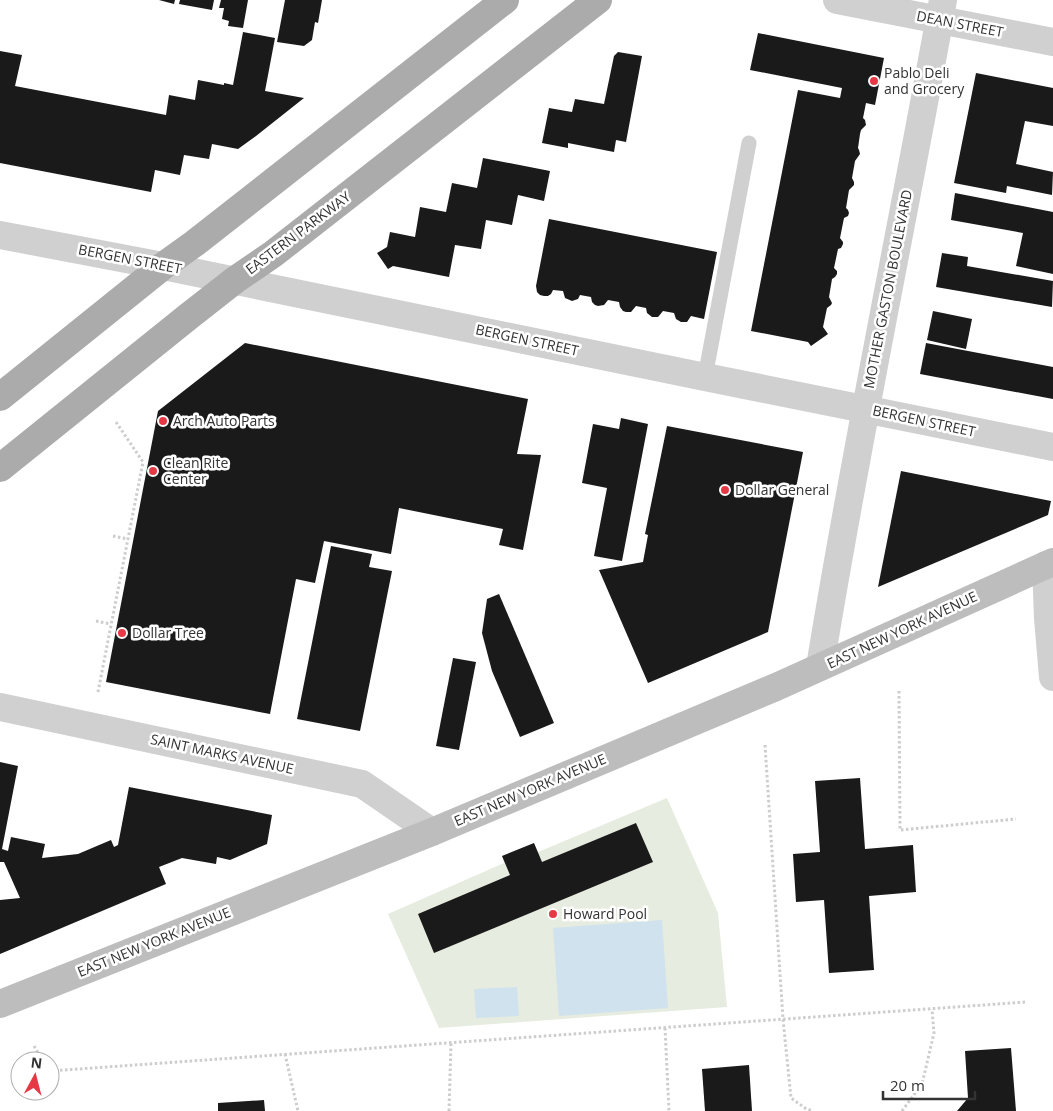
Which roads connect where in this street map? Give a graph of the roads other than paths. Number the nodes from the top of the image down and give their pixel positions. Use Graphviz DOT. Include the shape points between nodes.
graph roads {
  1 [pos="505,0"];
  2 [pos="598,0"];
  3 [pos="837,0"];
  4 [pos="942,10"];
  5 [pos="1053,42"];
  6 [pos="749,143"];
  7 [pos="0,235"];
  8 [pos="163,266"];
  9 [pos="235,280"];
  10 [pos="705,377"];
  11 [pos="0,397"];
  12 [pos="865,409"];
  13 [pos="1053,447"];
  14 [pos="0,468"];
  15 [pos="1050,563"];
  16 [pos="820,668"];
  17 [pos="1053,677"];
  18 [pos="0,707"];
  19 [pos="432,832"];
  20 [pos="0,1004"];
  1 -- 8 [label="main road"];
  2 -- 9 [label="main road, EASTERN PARKWAY" via="273,254"];
  3 -- 4 [label="street, DEAN STREET"];
  4 -- 5 [label="street, DEAN STREET"];
  4 -- 12 [label="street, MOTHER GASTON BOULEVARD"];
  6 -- 10 [label="lane"];
  7 -- 8 [label="street, BERGEN STREET"];
  8 -- 9 [label="street, BERGEN STREET"];
  8 -- 11 [label="main road"];
  9 -- 10 [label="street, BERGEN STREET"];
  9 -- 14 [label="main road, EASTERN PARKWAY"];
  10 -- 12 [label="street, BERGEN STREET"];
  12 -- 13 [label="street, BERGEN STREET"];
  12 -- 16 [label="street, MOTHER GASTON BOULEVARD"];
  15 -- 16 [label="main road, EAST NEW YORK AVENUE"];
  15 -- 17 [label="street" via="1048,618"];
  16 -- 19 [label="main road, EAST NEW YORK AVENUE"];
  18 -- 19 [label="street, SAINT MARKS AVENUE" via="362,784"];
  19 -- 20 [label="main road, EAST NEW YORK AVENUE"];
}
